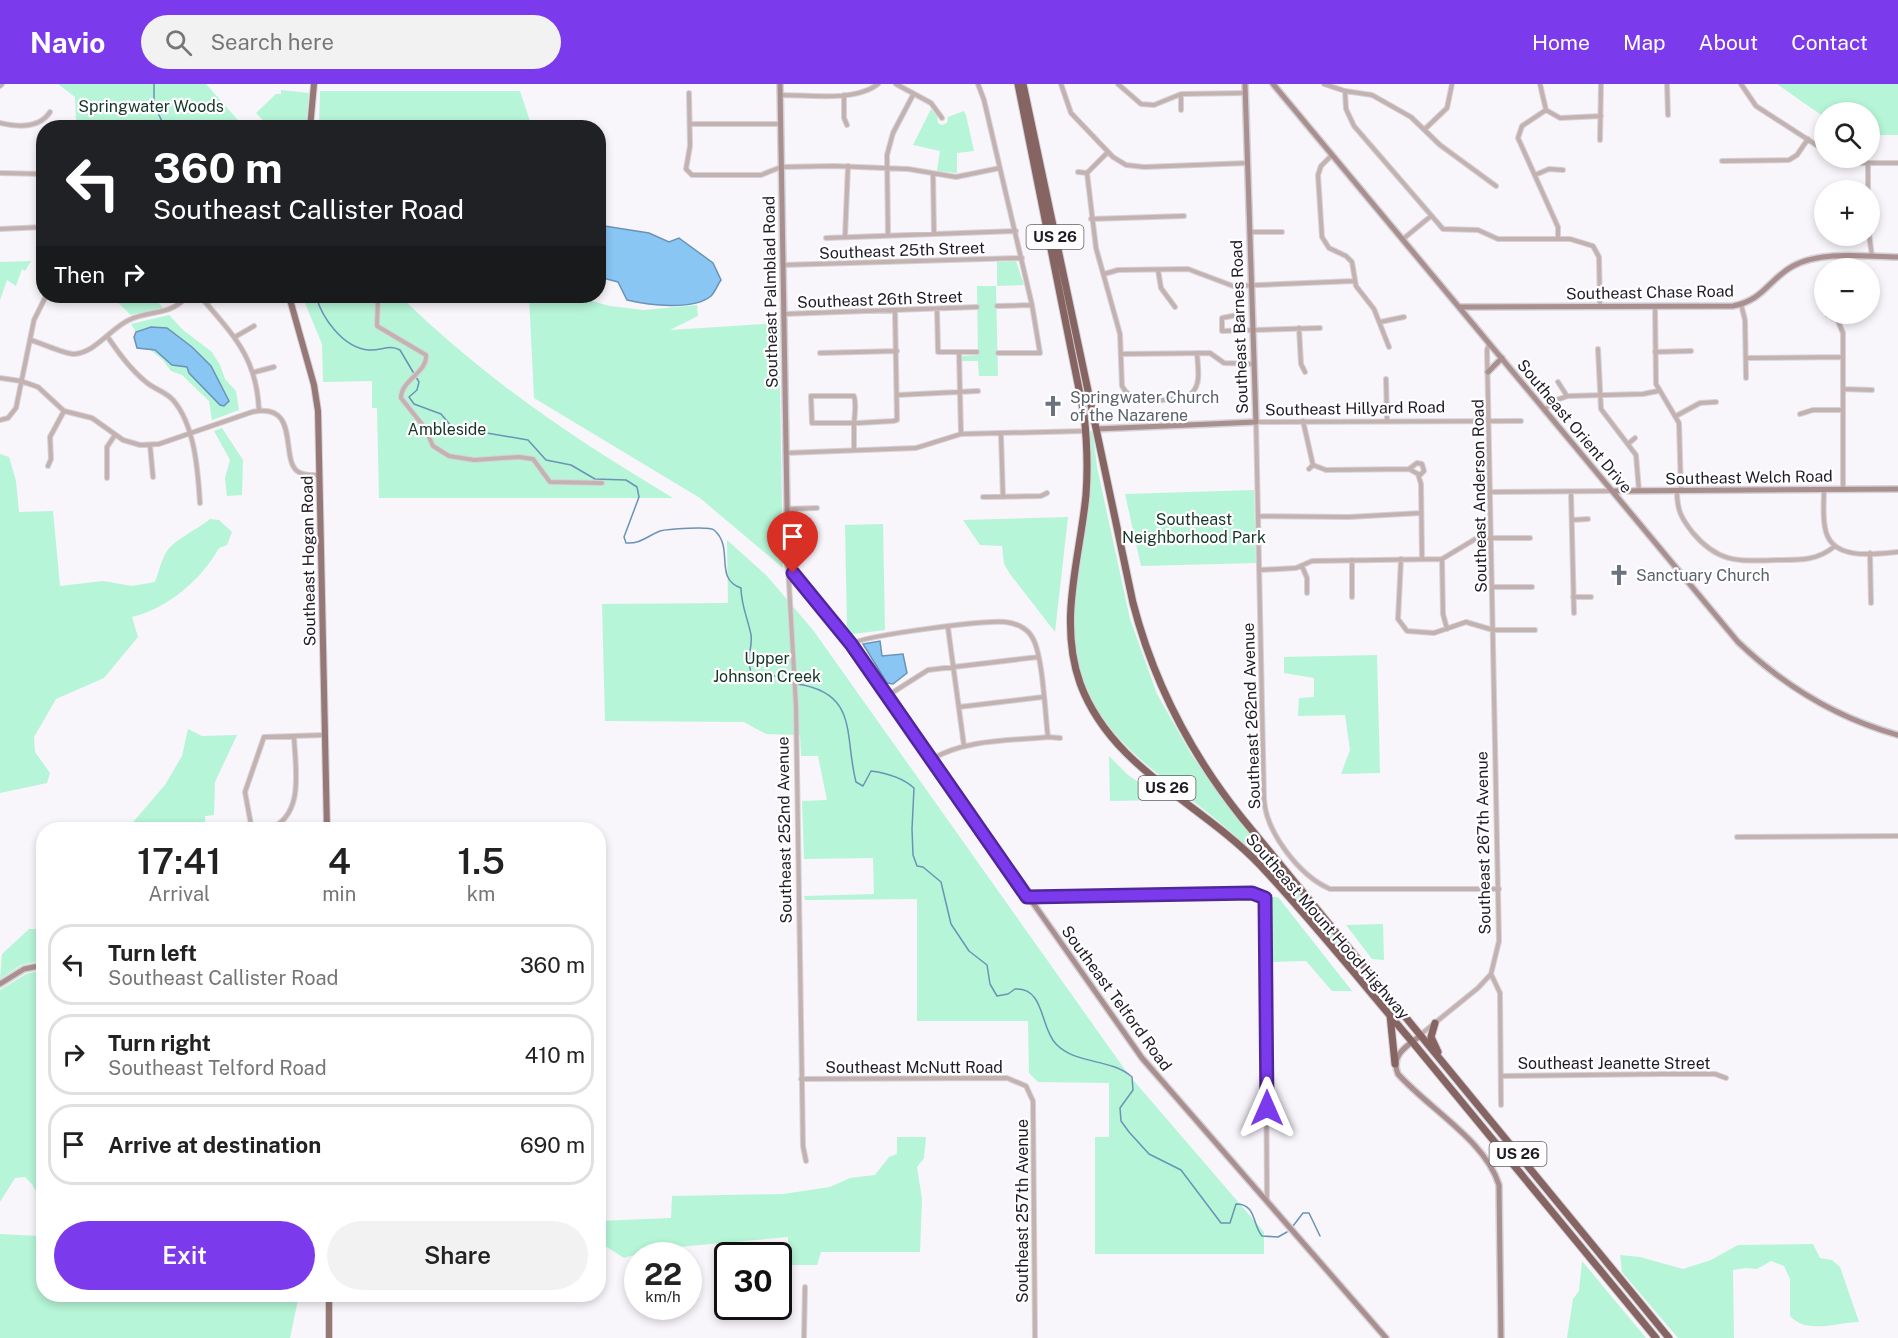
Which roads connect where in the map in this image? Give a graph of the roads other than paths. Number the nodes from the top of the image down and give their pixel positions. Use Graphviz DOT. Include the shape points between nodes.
graph roads {
  1 [pos="314,84"];
  2 [pos="780,84"];
  3 [pos="878,84"];
  4 [pos="896,84"];
  5 [pos="978,84"];
  6 [pos="1018,84"];
  7 [pos="1023,84"];
  8 [pos="1061,84"];
  9 [pos="1118,84"];
  10 [pos="1245,84"];
  11 [pos="1273,84"];
  12 [pos="1324,84"];
  13 [pos="1452,84"];
  14 [pos="1540,84"];
  15 [pos="1601,84"];
  16 [pos="1667,84"];
  17 [pos="1742,84"];
  18 [pos="1345,91"];
  19 [pos="690,93"];
  20 [pos="1246,93"];
  21 [pos="1181,94"];
  22 [pos="780,95"];
  23 [pos="844,95"];
  24 [pos="913,95"];
  25 [pos="1181,110"];
  26 [pos="1546,110"];
  27 [pos="50,112"];
  28 [pos="1668,115"];
  29 [pos="1601,116"];
  30 [pos="942,118"];
  31 [pos="39,120"];
  32 [pos="311,120"];
  33 [pos="36,122"];
  34 [pos="0,123"];
  35 [pos="690,124"];
  36 [pos="781,124"];
  37 [pos="847,125"];
  38 [pos="1425,129"];
  39 [pos="1808,139"];
  40 [pos="1600,140"];
  41 [pos="1814,143"];
  42 [pos="1108,152"];
  43 [pos="1332,155"];
  44 [pos="1722,161"];
  45 [pos="1248,163"];
  46 [pos="1880,163"];
  47 [pos="1898,163"];
  48 [pos="848,166"];
  49 [pos="781,167"];
  50 [pos="887,168"];
  51 [pos="1000,168"];
  52 [pos="1563,170"];
  53 [pos="1078,172"];
  54 [pos="0,173"];
  55 [pos="1088,173"];
  56 [pos="36,174"];
  57 [pos="933,174"];
  58 [pos="1535,175"];
  59 [pos="1496,186"];
  60 [pos="1184,216"];
  61 [pos="1431,216"];
  62 [pos="1091,219"];
  63 [pos="36,227"];
  64 [pos="0,229"];
  65 [pos="1016,231"];
  66 [pos="1250,232"];
  67 [pos="1282,232"];
  68 [pos="934,234"];
  69 [pos="888,236"];
  70 [pos="826,237"];
  71 [pos="844,237"];
  72 [pos="1403,239"];
  73 [pos="1558,239"];
  74 [pos="1872,246"];
  75 [pos="1872,257"];
  76 [pos="1898,257"];
  77 [pos="1022,258"];
  78 [pos="783,266"];
  79 [pos="1158,270"];
  80 [pos="1104,274"];
  81 [pos="1354,281"];
  82 [pos="1251,285"];
  83 [pos="42,303"];
  84 [pos="178,303"];
  85 [pos="206,303"];
  86 [pos="291,303"];
  87 [pos="378,303"];
  88 [pos="1741,304"];
  89 [pos="1032,305"];
  90 [pos="997,306"];
  91 [pos="1655,306"];
  92 [pos="977,307"];
  93 [pos="1175,307"];
  94 [pos="1600,307"];
  95 [pos="1459,308"];
  96 [pos="937,309"];
  97 [pos="895,310"];
  98 [pos="783,314"];
  99 [pos="1242,314"];
  100 [pos="1252,314"];
  101 [pos="1404,317"];
  102 [pos="1380,322"];
  103 [pos="1839,324"];
  104 [pos="254,326"];
  105 [pos="1253,328"];
  106 [pos="1299,328"];
  107 [pos="1320,328"];
  108 [pos="1243,329"];
  109 [pos="107,336"];
  110 [pos="235,337"];
  111 [pos="30,340"];
  112 [pos="1490,344"];
  113 [pos="1389,346"];
  114 [pos="1598,350"];
  115 [pos="897,351"];
  116 [pos="1691,351"];
  117 [pos="959,352"];
  118 [pos="977,352"];
  119 [pos="1655,352"];
  120 [pos="820,353"];
  121 [pos="998,353"];
  122 [pos="1197,353"];
  123 [pos="1121,354"];
  124 [pos="1843,357"];
  125 [pos="1502,358"];
  126 [pos="1746,358"];
  127 [pos="1254,363"];
  128 [pos="274,367"];
  129 [pos="255,372"];
  130 [pos="1305,372"];
  131 [pos="1488,372"];
  132 [pos="0,378"];
  133 [pos="1746,378"];
  134 [pos="1386,379"];
  135 [pos="21,381"];
  136 [pos="1078,382"];
  137 [pos="1558,382"];
  138 [pos="1843,389"];
  139 [pos="1872,390"];
  140 [pos="1658,391"];
  141 [pos="960,392"];
  142 [pos="978,392"];
  143 [pos="898,394"];
  144 [pos="1600,395"];
  145 [pos="1567,396"];
  146 [pos="1716,402"];
  147 [pos="1544,410"];
  148 [pos="1843,410"];
  149 [pos="64,411"];
  150 [pos="259,411"];
  151 [pos="1800,414"];
  152 [pos="1676,416"];
  153 [pos="0,420"];
  154 [pos="1489,420"];
  155 [pos="1304,421"];
  156 [pos="1387,421"];
  157 [pos="1521,421"];
  158 [pos="1256,422"];
  159 [pos="854,423"];
  160 [pos="1096,429"];
  161 [pos="1086,431"];
  162 [pos="188,434"];
  163 [pos="961,434"];
  164 [pos="114,435"];
  165 [pos="1001,435"];
  166 [pos="1635,438"];
  167 [pos="1628,444"];
  168 [pos="150,445"];
  169 [pos="854,450"];
  170 [pos="786,453"];
  171 [pos="1313,465"];
  172 [pos="48,466"];
  173 [pos="1309,469"];
  174 [pos="1409,469"];
  175 [pos="1417,474"];
  176 [pos="320,475"];
  177 [pos="153,477"];
  178 [pos="107,478"];
  179 [pos="602,483"];
  180 [pos="1824,489"];
  181 [pos="1843,489"];
  182 [pos="1898,489"];
  183 [pos="1612,491"];
  184 [pos="1639,491"];
  185 [pos="1679,491"];
  186 [pos="1492,492"];
  187 [pos="1571,492"];
  188 [pos="1047,493"];
  189 [pos="983,497"];
  190 [pos="1003,497"];
  191 [pos="786,499"];
  192 [pos="200,503"];
  193 [pos="817,508"];
  194 [pos="786,509"];
  195 [pos="1421,513"];
  196 [pos="1258,516"];
  197 [pos="1588,519"];
  198 [pos="1572,520"];
  199 [pos="1492,538"];
  200 [pos="1530,538"];
  201 [pos="1835,546"];
  202 [pos="1898,552"];
  203 [pos="1870,553"];
  204 [pos="1442,558"];
  205 [pos="1401,559"];
  206 [pos="1422,559"];
  207 [pos="1352,560"];
  208 [pos="788,566"];
  209 [pos="1302,566"];
  210 [pos="1259,570"];
  211 [pos="1493,587"];
  212 [pos="1532,587"];
  213 [pos="1307,593"];
  214 [pos="1352,597"];
  215 [pos="1573,597"];
  216 [pos="1590,597"];
  217 [pos="1871,603"];
  218 [pos="1574,613"];
  219 [pos="948,628"];
  220 [pos="1447,628"];
  221 [pos="1493,630"];
  222 [pos="1535,630"];
  223 [pos="851,644"];
  224 [pos="1494,648"];
  225 [pos="1038,657"];
  226 [pos="955,667"];
  227 [pos="887,696"];
  228 [pos="1043,697"];
  229 [pos="959,707"];
  230 [pos="325,735"];
  231 [pos="1898,735"];
  232 [pos="294,736"];
  233 [pos="1048,737"];
  234 [pos="1060,738"];
  235 [pos="964,746"];
  236 [pos="932,759"];
  237 [pos="250,822"];
  238 [pos="282,822"];
  239 [pos="327,822"];
  240 [pos="1898,836"];
  241 [pos="1737,837"];
  242 [pos="1499,889"];
  243 [pos="1027,897"];
  244 [pos="36,967"];
  245 [pos="1491,974"];
  246 [pos="1363,981"];
  247 [pos="0,984"];
  248 [pos="1390,1015"];
  249 [pos="1435,1023"];
  250 [pos="1420,1036"];
  251 [pos="1412,1042"];
  252 [pos="1395,1064"];
  253 [pos="1446,1067"];
  254 [pos="1501,1076"];
  255 [pos="801,1078"];
  256 [pos="1726,1078"];
  257 [pos="1026,1086"];
  258 [pos="1471,1097"];
  259 [pos="1501,1105"];
  260 [pos="806,1161"];
  261 [pos="1267,1204"];
  262 [pos="805,1287"];
  263 [pos="329,1302"];
  264 [pos="329,1338"];
  265 [pos="804,1338"];
  266 [pos="1035,1338"];
  267 [pos="1386,1338"];
  268 [pos="1502,1338"];
  269 [pos="1656,1338"];
  270 [pos="1669,1338"];
  1 -- 32 [label="main road"];
  2 -- 22 [label="street, Southeast Palmblad Road"];
  3 -- 23 [label="street" via="864,93"];
  4 -- 24 [label="street"];
  5 -- 51 [label="street"];
  6 -- 136 [label="highway, Southeast Mount Hood Highway / US 26"];
  7 -- 160 [label="highway, Southeast Mount Hood Highway / US 26"];
  8 -- 42 [label="street" via="1071,113"];
  9 -- 21 [label="street" via="1141,104 1154,105"];
  10 -- 20 [label="street, Southeast Barnes Road"];
  11 -- 43 [label="street, Southeast Orient Drive"];
  12 -- 18 [label="street"];
  13 -- 38 [label="street" via="1447,108"];
  14 -- 26 [label="street"];
  15 -- 29 [label="street"];
  16 -- 28 [label="street"];
  17 -- 39 [label="street" via="1756,106"];
  18 -- 38 [label="street" via="1372,95"];
  18 -- 61 [label="street" via="1346,109 1354,126"];
  19 -- 35 [label="street"];
  20 -- 21 [label="street"];
  20 -- 45 [label="street, Southeast Barnes Road"];
  21 -- 25 [label="street"];
  22 -- 23 [label="street"];
  22 -- 36 [label="street, Southeast Palmblad Road"];
  23 -- 37 [label="street" via="843,118"];
  24 -- 30 [label="street" via="935,106"];
  24 -- 50 [label="street" via="890,143"];
  26 -- 29 [label="street" via="1560,118"];
  26 -- 58 [label="street" via="1522,126 1518,134"];
  27 -- 31 [label="street"];
  29 -- 40 [label="street"];
  33 -- 34 [label="street" via="24,127"];
  35 -- 36 [label="street"];
  35 -- 49 [label="street" via="687,172 693,176 761,175"];
  36 -- 49 [label="street, Southeast Palmblad Road"];
  38 -- 59 [label="street" via="1440,145"];
  39 -- 41 [label="street"];
  39 -- 44 [label="street" via="1789,160"];
  42 -- 45 [label="street" via="1121,163 1136,167"];
  42 -- 55 [label="street"];
  43 -- 72 [label="street, Southeast Orient Drive"];
  43 -- 81 [label="street" via="1319,171 1321,233 1329,248 1349,259"];
  45 -- 66 [label="street, Southeast Barnes Road"];
  46 -- 47 [label="street"];
  48 -- 49 [label="street"];
  48 -- 50 [label="street"];
  48 -- 71 [label="street"];
  49 -- 78 [label="street, Southeast Palmblad Road"];
  50 -- 57 [label="street"];
  50 -- 69 [label="street"];
  51 -- 57 [label="street" via="956,177"];
  51 -- 65 [label="street"];
  52 -- 58 [label="street" via="1549,169"];
  53 -- 55 [label="street"];
  54 -- 56 [label="street"];
  55 -- 62 [label="street"];
  57 -- 68 [label="street"];
  58 -- 73 [label="street" via="1558,227"];
  60 -- 62 [label="street"];
  61 -- 72 [label="street"];
  61 -- 73 [label="street" via="1448,230 1482,231 1498,239"];
  62 -- 80 [label="street"];
  63 -- 64 [label="street"];
  65 -- 68 [label="street"];
  65 -- 77 [label="street"];
  66 -- 67 [label="street"];
  66 -- 82 [label="street, Southeast Barnes Road"];
  68 -- 69 [label="street"];
  69 -- 71 [label="street"];
  70 -- 71 [label="street"];
  72 -- 95 [label="street, Southeast Orient Drive"];
  73 -- 94 [label="street" via="1584,241 1596,249"];
  74 -- 75 [label="street"];
  75 -- 76 [label="street, Southeast Chase Road"];
  75 -- 88 [label="street, Southeast Chase Road" via="1820,257 1803,261 1785,271 1764,293"];
  77 -- 78 [label="street, Southeast 25th Street"];
  77 -- 89 [label="street"];
  78 -- 98 [label="street, Southeast Palmblad Road"];
  79 -- 80 [label="street"];
  79 -- 82 [label="street" via="1188,269 1228,285"];
  79 -- 93 [label="street" via="1161,288"];
  80 -- 123 [label="street" via="1116,313"];
  81 -- 82 [label="street"];
  81 -- 102 [label="street"];
  82 -- 100 [label="street, Southeast Barnes Road"];
  83 -- 111 [label="street"];
  84 -- 109 [label="street" via="168,310 129,320"];
  85 -- 110 [label="street"];
  86 -- 176 [label="main road, Southeast Hogan Road" via="315,391"];
  87 -- 179 [label="street" via="377,326 426,355 422,368 402,389 401,398 436,449 461,460 533,459 547,479 557,484"];
  88 -- 91 [label="street, Southeast Chase Road"];
  88 -- 126 [label="street"];
  89 -- 90 [label="street"];
  89 -- 121 [label="street" via="1040,353"];
  91 -- 94 [label="street, Southeast Chase Road"];
  91 -- 119 [label="street"];
  92 -- 96 [label="street, Southeast 26th Street"];
  94 -- 95 [label="street, Southeast Chase Road"];
  95 -- 112 [label="street, Southeast Orient Drive"];
  96 -- 97 [label="street, Southeast 26th Street"];
  96 -- 117 [label="street" via="938,352"];
  97 -- 98 [label="street, Southeast 26th Street"];
  97 -- 115 [label="street"];
  98 -- 170 [label="street, Southeast Palmblad Road"];
  99 -- 100 [label="street"];
  99 -- 108 [label="street"];
  99 -- 108 [label="street" via="1222,317 1221,327 1222,331"];
  100 -- 105 [label="street, Southeast Barnes Road"];
  101 -- 102 [label="street"];
  102 -- 113 [label="street"];
  103 -- 124 [label="street"];
  104 -- 110 [label="street"];
  105 -- 106 [label="street"];
  105 -- 108 [label="street"];
  105 -- 127 [label="street, Southeast Barnes Road"];
  106 -- 107 [label="street"];
  106 -- 130 [label="street"];
  109 -- 111 [label="street" via="75,354"];
  109 -- 162 [label="street" via="144,381 175,403"];
  110 -- 129 [label="street"];
  111 -- 135 [label="street"];
  112 -- 125 [label="street, Southeast Orient Drive"];
  112 -- 131 [label="street, Southeast Anderson Road"];
  114 -- 144 [label="street"];
  115 -- 120 [label="street"];
  115 -- 143 [label="street"];
  116 -- 119 [label="street"];
  117 -- 118 [label="street"];
  117 -- 141 [label="street"];
  119 -- 140 [label="street"];
  122 -- 123 [label="street"];
  122 -- 123 [label="street" via="1199,382 1193,393 1185,398 1146,400 1133,398 1125,391"];
  122 -- 127 [label="street" via="1210,353 1230,364"];
  124 -- 126 [label="street"];
  124 -- 138 [label="street"];
  125 -- 131 [label="street"];
  125 -- 147 [label="street, Southeast Orient Drive"];
  126 -- 133 [label="street"];
  127 -- 158 [label="street, Southeast Barnes Road"];
  128 -- 129 [label="street"];
  129 -- 150 [label="street"];
  131 -- 154 [label="street, Southeast Anderson Road"];
  132 -- 135 [label="street"];
  134 -- 156 [label="street"];
  135 -- 149 [label="street" via="47,393"];
  135 -- 153 [label="street" via="13,413"];
  136 -- 160 [label="highway" via="1091,428"];
  136 -- 161 [label="highway, Southeast Mount Hood Highway / US 26"];
  137 -- 145 [label="street"];
  138 -- 139 [label="street"];
  138 -- 148 [label="street"];
  140 -- 144 [label="street"];
  140 -- 152 [label="street"];
  141 -- 142 [label="street"];
  141 -- 143 [label="street"];
  141 -- 163 [label="street"];
  143 -- 159 [label="street" via="897,420"];
  144 -- 145 [label="street"];
  144 -- 167 [label="street" via="1605,416"];
  145 -- 147 [label="street"];
  146 -- 152 [label="street" via="1700,403"];
  147 -- 183 [label="street, Southeast Orient Drive"];
  148 -- 151 [label="street"];
  148 -- 181 [label="street"];
  149 -- 164 [label="street" via="92,418"];
  149 -- 172 [label="street" via="50,437"];
  150 -- 162 [label="street"];
  150 -- 176 [label="street" via="275,415 284,424 295,470 303,475"];
  152 -- 185 [label="street" via="1681,432"];
  154 -- 156 [label="street, Southeast Hillyard Road"];
  154 -- 157 [label="street, Southeast Hillyard Road"];
  154 -- 186 [label="street, Southeast Anderson Road"];
  155 -- 156 [label="street, Southeast Hillyard Road"];
  155 -- 158 [label="street, Southeast Hillyard Road"];
  155 -- 171 [label="street"];
  158 -- 160 [label="street, Southeast Hillyard Road"];
  158 -- 196 [label="street, Southeast Barnes Road"];
  159 -- 159 [label="street" via="812,423 811,396 854,396"];
  159 -- 169 [label="street"];
  160 -- 250 [label="highway, Southeast Mount Hood Highway / US 26" via="1138,624 1160,685 1185,737 1236,812"];
  161 -- 165 [label="street"];
  161 -- 246 [label="highway, Southeast Mount Hood Highway / US 26" via="1086,495 1070,620 1073,657 1087,699 1120,747 1240,845"];
  162 -- 168 [label="street"];
  162 -- 192 [label="street" via="198,464"];
  163 -- 165 [label="street"];
  163 -- 169 [label="street" via="916,448"];
  164 -- 168 [label="street"];
  164 -- 178 [label="street" via="107,447"];
  165 -- 190 [label="street"];
  166 -- 167 [label="street"];
  167 -- 184 [label="street" via="1638,460"];
  168 -- 177 [label="street"];
  169 -- 170 [label="street"];
  170 -- 191 [label="street, Southeast Palmblad Road"];
  171 -- 173 [label="street"];
  171 -- 174 [label="street" via="1326,470"];
  174 -- 175 [label="street"];
  174 -- 175 [label="street" via="1422,464 1424,471"];
  175 -- 195 [label="street"];
  176 -- 230 [label="main road, Southeast Hogan Road"];
  180 -- 181 [label="street, Southeast Welch Road"];
  180 -- 185 [label="street, Southeast Welch Road"];
  180 -- 201 [label="street" via="1825,529"];
  181 -- 182 [label="street, Southeast Welch Road"];
  183 -- 184 [label="street, Southeast Welch Road"];
  183 -- 187 [label="street, Southeast Welch Road"];
  183 -- 231 [label="street, Southeast Orient Drive" via="1730,633 1761,663 1830,708"];
  184 -- 185 [label="street, Southeast Welch Road"];
  185 -- 201 [label="street" via="1680,516 1705,546 1719,556 1745,561 1808,560"];
  186 -- 187 [label="street, Southeast Welch Road"];
  186 -- 199 [label="street, Southeast Anderson Road"];
  187 -- 198 [label="street"];
  188 -- 190 [label="street"];
  189 -- 190 [label="street"];
  191 -- 194 [label="street, Southeast 252nd Avenue"];
  193 -- 194 [label="street"];
  194 -- 208 [label="street, Southeast 252nd Avenue"];
  195 -- 196 [label="street"];
  195 -- 206 [label="street"];
  196 -- 210 [label="street, Southeast Barnes Road"];
  197 -- 198 [label="street"];
  198 -- 215 [label="street"];
  199 -- 200 [label="street"];
  199 -- 204 [label="street" via="1474,539"];
  199 -- 211 [label="street, Southeast Anderson Road"];
  201 -- 203 [label="street" via="1847,552"];
  202 -- 203 [label="street"];
  203 -- 217 [label="street"];
  204 -- 206 [label="street"];
  204 -- 220 [label="street"];
  205 -- 206 [label="street"];
  205 -- 207 [label="street"];
  205 -- 220 [label="street" via="1398,619 1403,628 1412,633 1434,633"];
  207 -- 209 [label="street" via="1312,561"];
  207 -- 214 [label="street"];
  208 -- 223 [label="street, Southeast Telford Road"];
  208 -- 255 [label="street, Southeast 252nd Avenue" via="795,692"];
  209 -- 210 [label="street"];
  209 -- 213 [label="street"];
  210 -- 242 [label="street, Southeast 262nd Avenue" via="1265,812 1272,832 1314,880 1330,889"];
  211 -- 212 [label="street"];
  211 -- 221 [label="street, Southeast Anderson Road"];
  215 -- 216 [label="street"];
  215 -- 218 [label="street"];
  219 -- 223 [label="street" via="872,636"];
  219 -- 225 [label="street" via="1012,624 1026,630"];
  219 -- 226 [label="street"];
  220 -- 221 [label="street" via="1466,622"];
  221 -- 222 [label="street"];
  221 -- 224 [label="street, Southeast Anderson Road"];
  223 -- 227 [label="street, Southeast Telford Road"];
  224 -- 242 [label="street, Southeast 267th Avenue"];
  225 -- 226 [label="street"];
  225 -- 228 [label="street"];
  226 -- 227 [label="street" via="921,672"];
  226 -- 229 [label="street"];
  227 -- 236 [label="street, Southeast Telford Road"];
  228 -- 229 [label="street"];
  228 -- 233 [label="street"];
  229 -- 235 [label="street"];
  230 -- 232 [label="street"];
  230 -- 239 [label="main road, Southeast Hogan Road"];
  232 -- 237 [label="street" via="264,737 244,796"];
  232 -- 238 [label="street" via="294,802"];
  233 -- 234 [label="street"];
  233 -- 235 [label="street"];
  235 -- 236 [label="street"];
  236 -- 243 [label="street, Southeast Telford Road"];
  240 -- 241 [label="street"];
  242 -- 245 [label="street, Southeast 267th Avenue" via="1499,941"];
  243 -- 261 [label="street, Southeast Telford Road" via="1142,1058"];
  243 -- 261 [label="street" via="1252,893 1263,896"];
  244 -- 247 [label="street" via="24,969"];
  245 -- 249 [label="street"];
  245 -- 254 [label="street" via="1500,993"];
  246 -- 248 [label="highway, Southeast Mount Hood Highway / US 26"];
  246 -- 250 [label="highway" via="1383,997 1412,1033"];
  248 -- 251 [label="highway, Southeast Mount Hood Highway / US 26"];
  248 -- 252 [label="highway"];
  249 -- 250 [label="street"];
  249 -- 253 [label="highway" via="1432,1040"];
  250 -- 251 [label="street"];
  250 -- 253 [label="highway, Southeast Mount Hood Highway / US 26"];
  251 -- 252 [label="street" via="1400,1052"];
  251 -- 258 [label="highway" via="1420,1045 1451,1083"];
  251 -- 269 [label="highway, Southeast Mount Hood Highway / US 26"];
  252 -- 268 [label="street" via="1402,1079 1482,1154 1497,1178 1501,1199"];
  253 -- 258 [label="highway, Southeast Mount Hood Highway / US 26"];
  254 -- 256 [label="street, Southeast Jeanette Street" via="1715,1074"];
  254 -- 259 [label="street"];
  255 -- 257 [label="street, Southeast McNutt Road" via="1007,1078"];
  255 -- 260 [label="street, Southeast 252nd Avenue"];
  257 -- 266 [label="street, Southeast 257th Avenue" via="1033,1101"];
  258 -- 270 [label="highway, Southeast Mount Hood Highway / US 26"];
  261 -- 267 [label="street, Southeast Telford Road"];
  262 -- 265 [label="street"];
  263 -- 264 [label="main road"];
}
